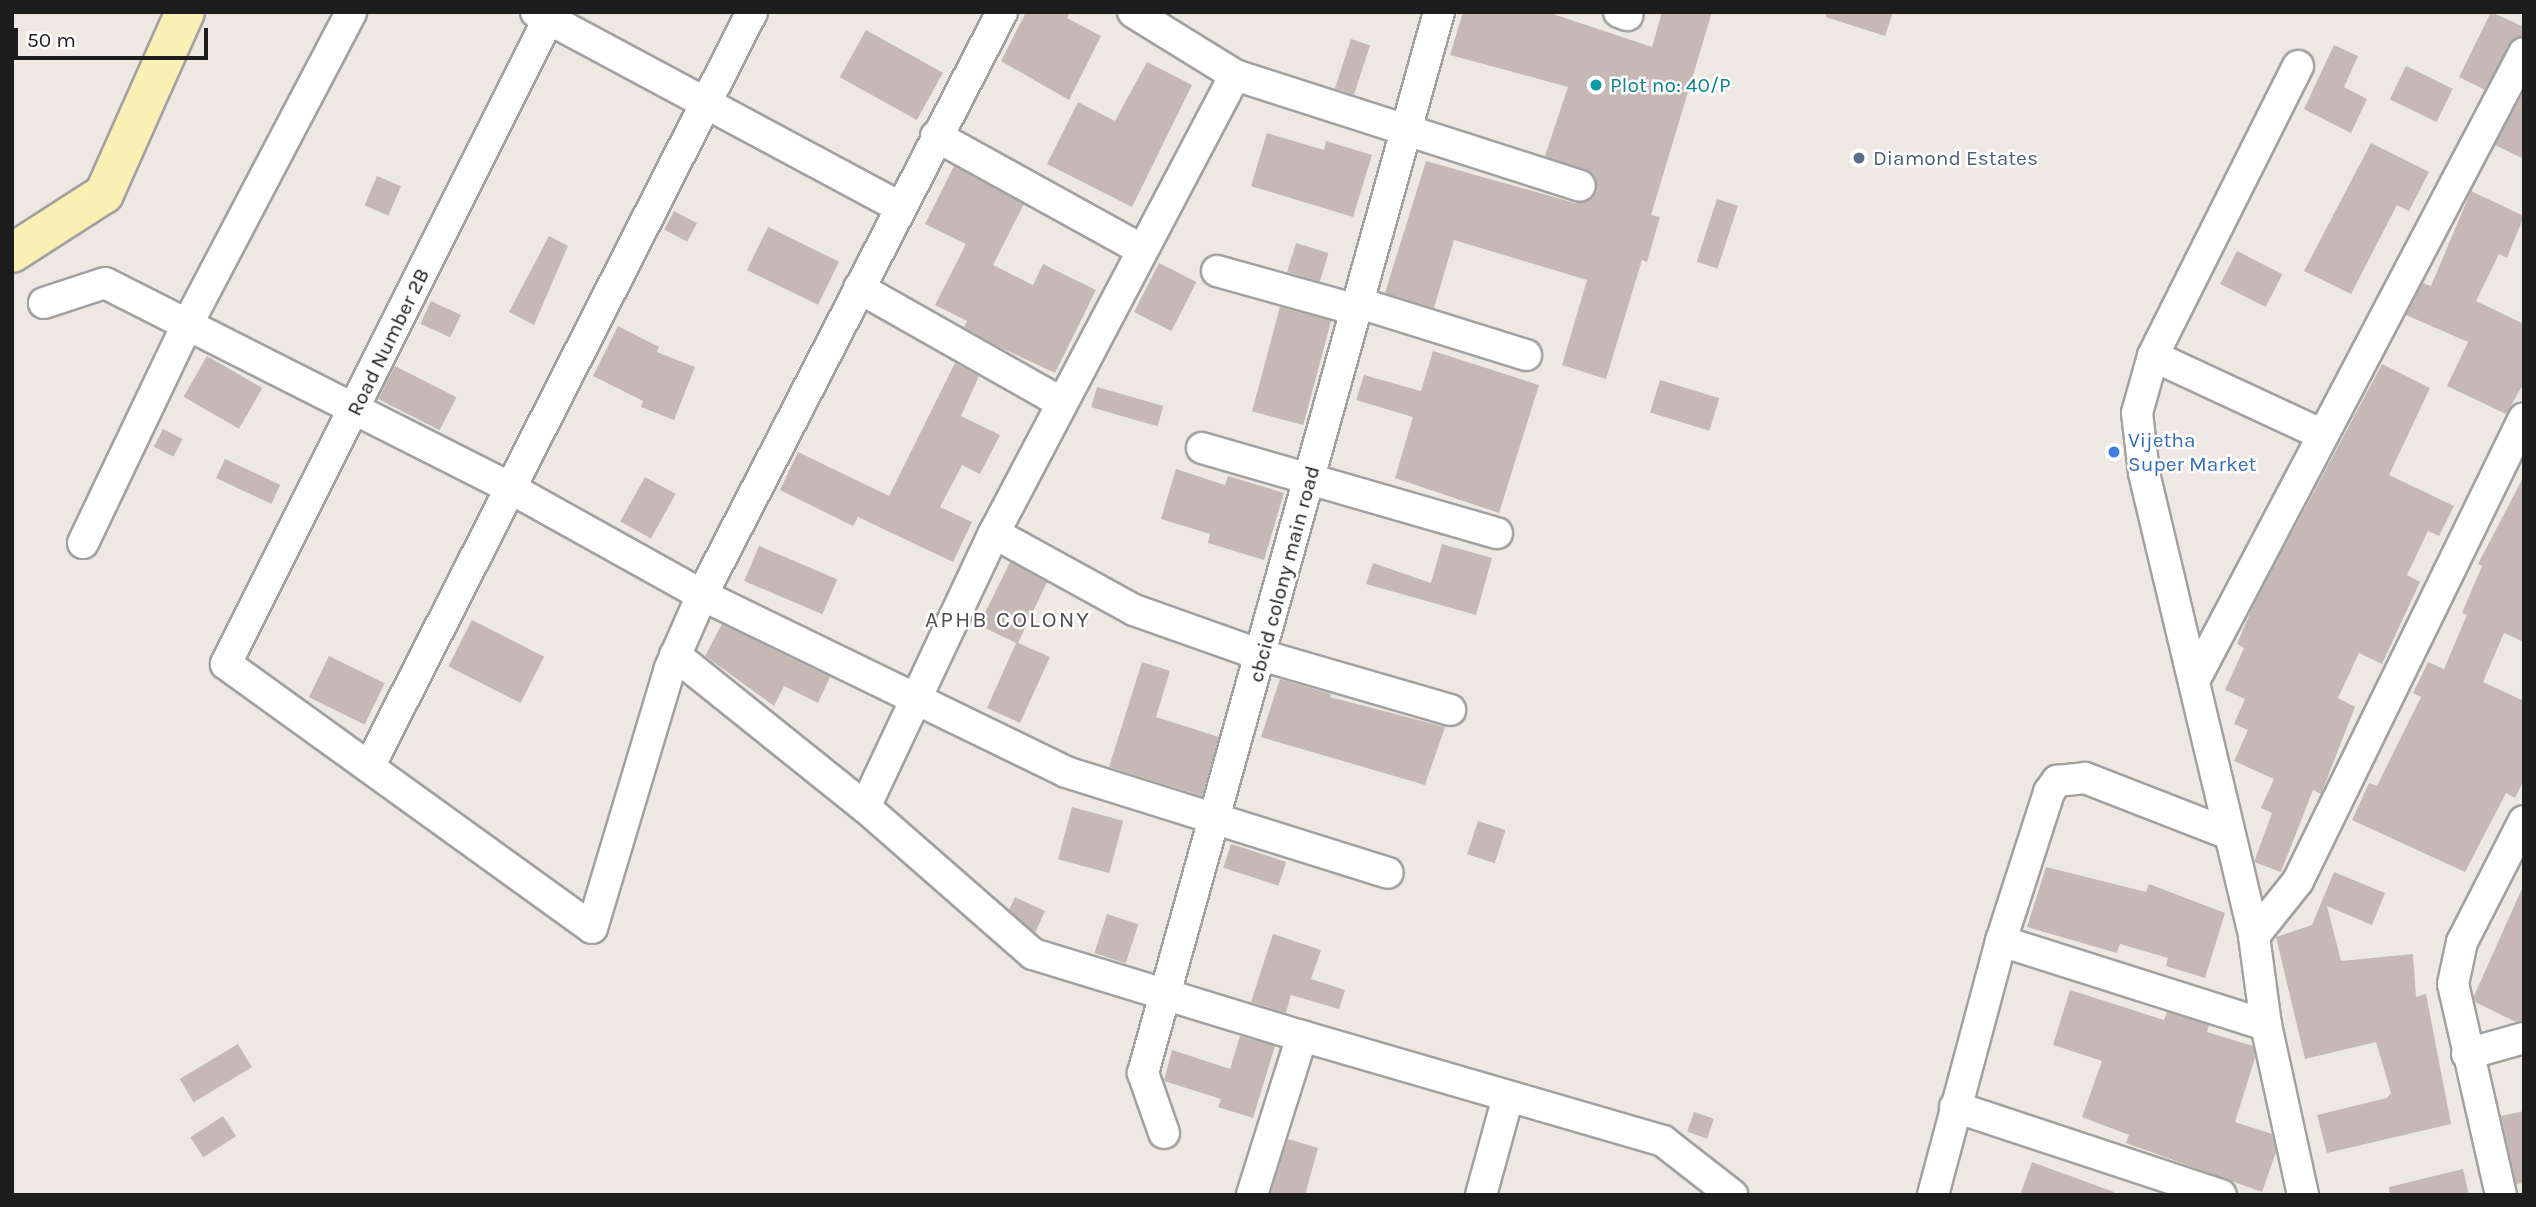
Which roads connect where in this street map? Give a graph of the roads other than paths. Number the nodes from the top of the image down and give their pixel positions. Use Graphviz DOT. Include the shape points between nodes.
graph roads {
  1 [pos="185,12"];
  2 [pos="351,12"];
  3 [pos="752,12"];
  4 [pos="1002,12"];
  5 [pos="1133,12"];
  6 [pos="1439,12"];
  7 [pos="545,14"];
  8 [pos="2524,53"];
  9 [pos="2298,66"];
  10 [pos="1235,75"];
  11 [pos="704,102"];
  12 [pos="1406,134"];
  13 [pos="936,136"];
  14 [pos="1580,186"];
  15 [pos="900,207"];
  16 [pos="1141,249"];
  17 [pos="12,253"];
  18 [pos="1217,271"];
  19 [pos="859,288"];
  20 [pos="44,303"];
  21 [pos="1358,306"];
  22 [pos="187,325"];
  23 [pos="1527,355"];
  24 [pos="2153,356"];
  25 [pos="1062,403"];
  26 [pos="355,409"];
  27 [pos="2524,418"];
  28 [pos="2323,435"];
  29 [pos="1202,447"];
  30 [pos="1310,478"];
  31 [pos="508,487"];
  32 [pos="994,533"];
  33 [pos="1497,533"];
  34 [pos="83,542"];
  35 [pos="702,594"];
  36 [pos="675,655"];
  37 [pos="1261,655"];
  38 [pos="2195,679"];
  39 [pos="913,701"];
  40 [pos="1450,710"];
  41 [pos="369,767"];
  42 [pos="865,807"];
  43 [pos="1216,821"];
  44 [pos="2524,821"];
  45 [pos="2227,833"];
  46 [pos="1388,873"];
  47 [pos="2254,936"];
  48 [pos="2001,941"];
  49 [pos="1168,995"];
  50 [pos="2266,1026"];
  51 [pos="1302,1036"];
  52 [pos="2524,1038"];
  53 [pos="2468,1054"];
  54 [pos="1507,1097"];
  55 [pos="1955,1107"];
  56 [pos="1164,1133"];
  57 [pos="1252,1195"];
  58 [pos="1481,1195"];
  59 [pos="1732,1195"];
  60 [pos="1933,1195"];
  61 [pos="2221,1195"];
  62 [pos="2303,1195"];
  63 [pos="2501,1195"];
  1 -- 17 [label="street" via="104,194"];
  2 -- 22 [label="street"];
  3 -- 11 [label="street"];
  4 -- 13 [label="street"];
  5 -- 10 [label="street"];
  6 -- 12 [label="street, cbcid colony main road"];
  7 -- 11 [label="street"];
  7 -- 26 [label="street, Road Number 2B"];
  8 -- 28 [label="street"];
  9 -- 24 [label="street"];
  10 -- 12 [label="street"];
  10 -- 16 [label="street"];
  11 -- 15 [label="street"];
  11 -- 31 [label="street"];
  12 -- 14 [label="street"];
  12 -- 21 [label="street, cbcid colony main road"];
  13 -- 15 [label="street"];
  13 -- 16 [label="street"];
  15 -- 19 [label="street"];
  16 -- 25 [label="street"];
  18 -- 21 [label="street"];
  19 -- 25 [label="street"];
  19 -- 35 [label="street"];
  20 -- 22 [label="street" via="105,283"];
  21 -- 23 [label="street"];
  21 -- 30 [label="street, cbcid colony main road"];
  22 -- 26 [label="street"];
  22 -- 34 [label="street"];
  24 -- 28 [label="street"];
  24 -- 38 [label="street" via="2137,413 2144,473"];
  25 -- 32 [label="street"];
  26 -- 31 [label="street"];
  26 -- 41 [label="street, Road Number 2B" via="226,664"];
  27 -- 47 [label="street" via="2298,881"];
  28 -- 38 [label="street"];
  29 -- 30 [label="street"];
  30 -- 33 [label="street"];
  30 -- 37 [label="street, cbcid colony main road"];
  31 -- 35 [label="street"];
  31 -- 41 [label="street"];
  32 -- 37 [label="street" via="1134,610"];
  32 -- 39 [label="street"];
  35 -- 36 [label="street"];
  35 -- 39 [label="street"];
  36 -- 41 [label="street" via="592,928"];
  36 -- 42 [label="street"];
  37 -- 40 [label="street"];
  37 -- 43 [label="street, cbcid colony main road"];
  38 -- 45 [label="street"];
  39 -- 42 [label="street"];
  39 -- 43 [label="street" via="1066,772"];
  42 -- 49 [label="street" via="1033,954"];
  43 -- 46 [label="street"];
  43 -- 49 [label="street, cbcid colony main road"];
  44 -- 53 [label="street" via="2462,942 2454,984"];
  45 -- 47 [label="street"];
  45 -- 48 [label="street" via="2085,778 2057,781 2049,792"];
  47 -- 50 [label="street"];
  48 -- 50 [label="street"];
  48 -- 55 [label="street"];
  49 -- 51 [label="street"];
  49 -- 56 [label="street, cbcid colony main road" via="1143,1073"];
  50 -- 62 [label="street"];
  51 -- 54 [label="street"];
  51 -- 57 [label="street"];
  52 -- 53 [label="street"];
  53 -- 63 [label="street"];
  54 -- 58 [label="street"];
  54 -- 59 [label="street" via="1585,1115 1663,1141"];
  55 -- 60 [label="street"];
  55 -- 61 [label="street"];
}
